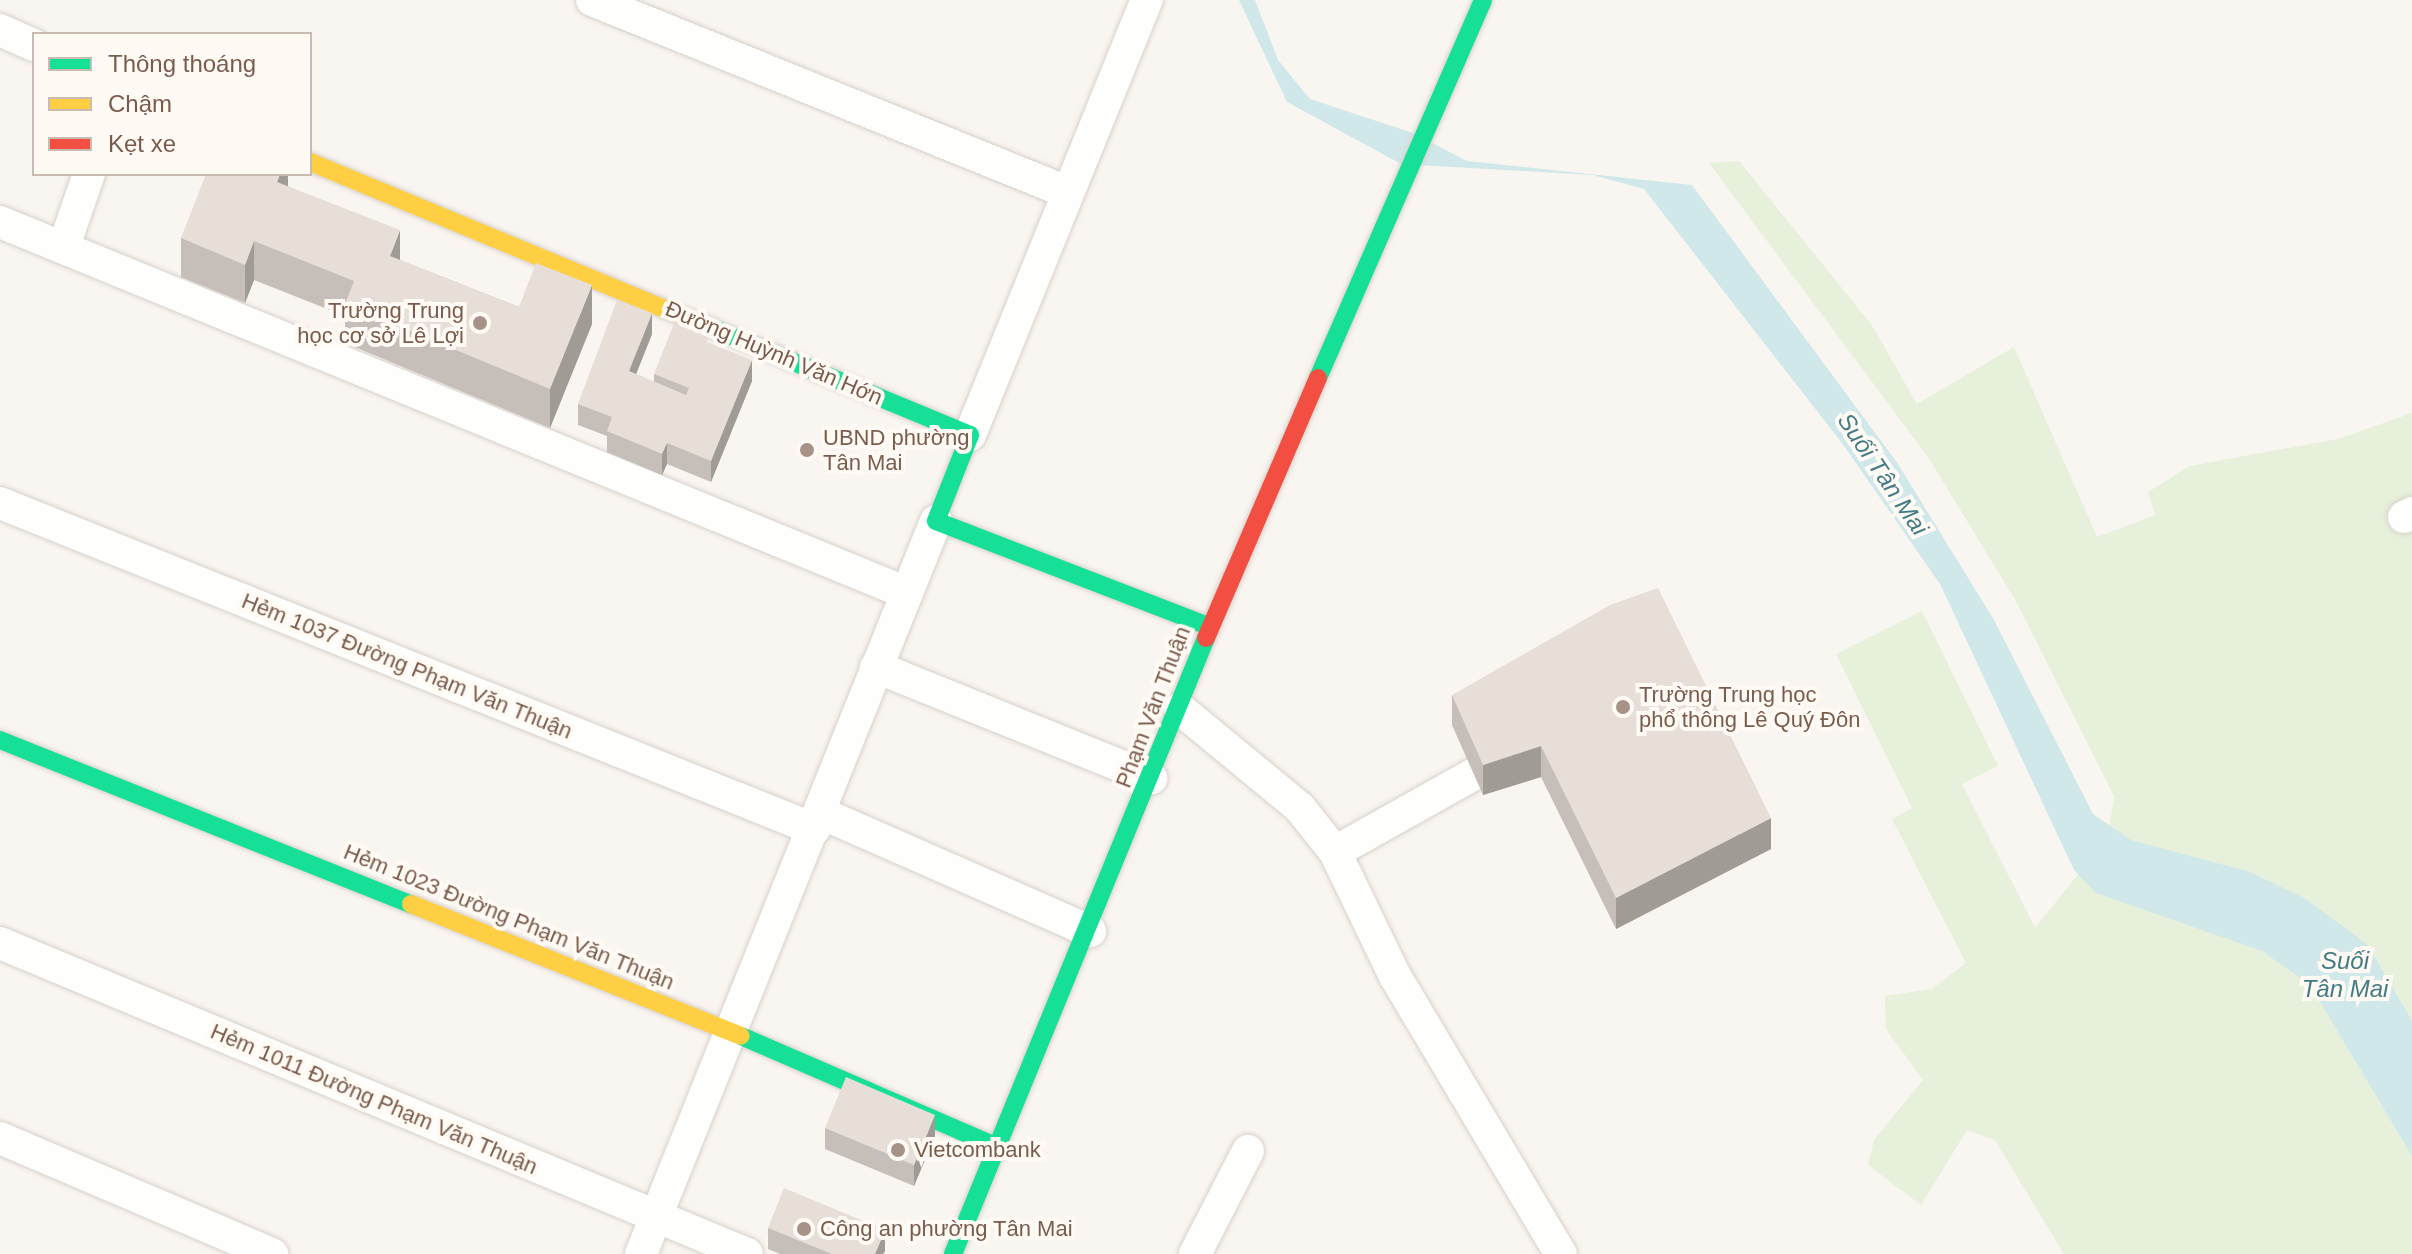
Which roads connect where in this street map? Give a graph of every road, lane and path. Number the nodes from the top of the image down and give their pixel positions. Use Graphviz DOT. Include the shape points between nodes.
graph roads {
  1 [pos="592,0"];
  2 [pos="1147,0"];
  3 [pos="1483,0"];
  4 [pos="0,30"];
  5 [pos="32,44"];
  6 [pos="312,163"];
  7 [pos="88,176"];
  8 [pos="1067,192"];
  9 [pos="0,222"];
  10 [pos="64,246"];
  11 [pos="970,435"];
  12 [pos="0,503"];
  13 [pos="936,521"];
  14 [pos="907,593"];
  15 [pos="1210,627"];
  16 [pos="876,667"];
  17 [pos="1180,709"];
  18 [pos="0,740"];
  19 [pos="1474,774"];
  20 [pos="1151,778"];
  21 [pos="817,821"];
  22 [pos="1335,852"];
  23 [pos="1090,931"];
  24 [pos="0,943"];
  25 [pos="729,1031"];
  26 [pos="0,1138"];
  27 [pos="997,1147"];
  28 [pos="1248,1151"];
  29 [pos="657,1216"];
  30 [pos="272,1254"];
  31 [pos="641,1254"];
  32 [pos="747,1254"];
  33 [pos="953,1254"];
  34 [pos="1195,1254"];
  35 [pos="1561,1254"];
  1 -- 8 [label="street"];
  2 -- 8 [label="street"];
  3 -- 15 [label="street, Phạm Văn Thuận" via="1401,178"];
  4 -- 5 [label="street"];
  6 -- 11 [label="street, Đường Huỳnh Văn Hớn"];
  7 -- 10 [label="street"];
  8 -- 11 [label="street"];
  9 -- 10 [label="street"];
  10 -- 14 [label="street"];
  11 -- 13 [label="street"];
  12 -- 21 [label="street, Hẻm 1037 Đường Phạm Văn Thuận"];
  13 -- 14 [label="street"];
  13 -- 15 [label="street"];
  14 -- 16 [label="street"];
  15 -- 17 [label="street, Phạm Văn Thuận"];
  16 -- 20 [label="street"];
  16 -- 21 [label="street"];
  17 -- 20 [label="street, Phạm Văn Thuận"];
  17 -- 22 [label="street" via="1300,808"];
  18 -- 25 [label="street, Hẻm 1023 Đường Phạm Văn Thuận"];
  19 -- 22 [label="street"];
  20 -- 23 [label="street, Phạm Văn Thuận"];
  21 -- 23 [label="street, Hẻm 1037 Đường Phạm Văn Thuận"];
  21 -- 25 [label="street"];
  22 -- 35 [label="street" via="1395,976"];
  23 -- 27 [label="street, Phạm Văn Thuận"];
  24 -- 29 [label="street, Hẻm 1011 Đường Phạm Văn Thuận"];
  25 -- 27 [label="street, Hẻm 1023 Đường Phạm Văn Thuận"];
  25 -- 29 [label="street"];
  26 -- 30 [label="street"];
  27 -- 33 [label="street, Phạm Văn Thuận"];
  28 -- 34 [label="street"];
  29 -- 31 [label="street"];
  29 -- 32 [label="street, Hẻm 1011 Đường Phạm Văn Thuận"];
}
